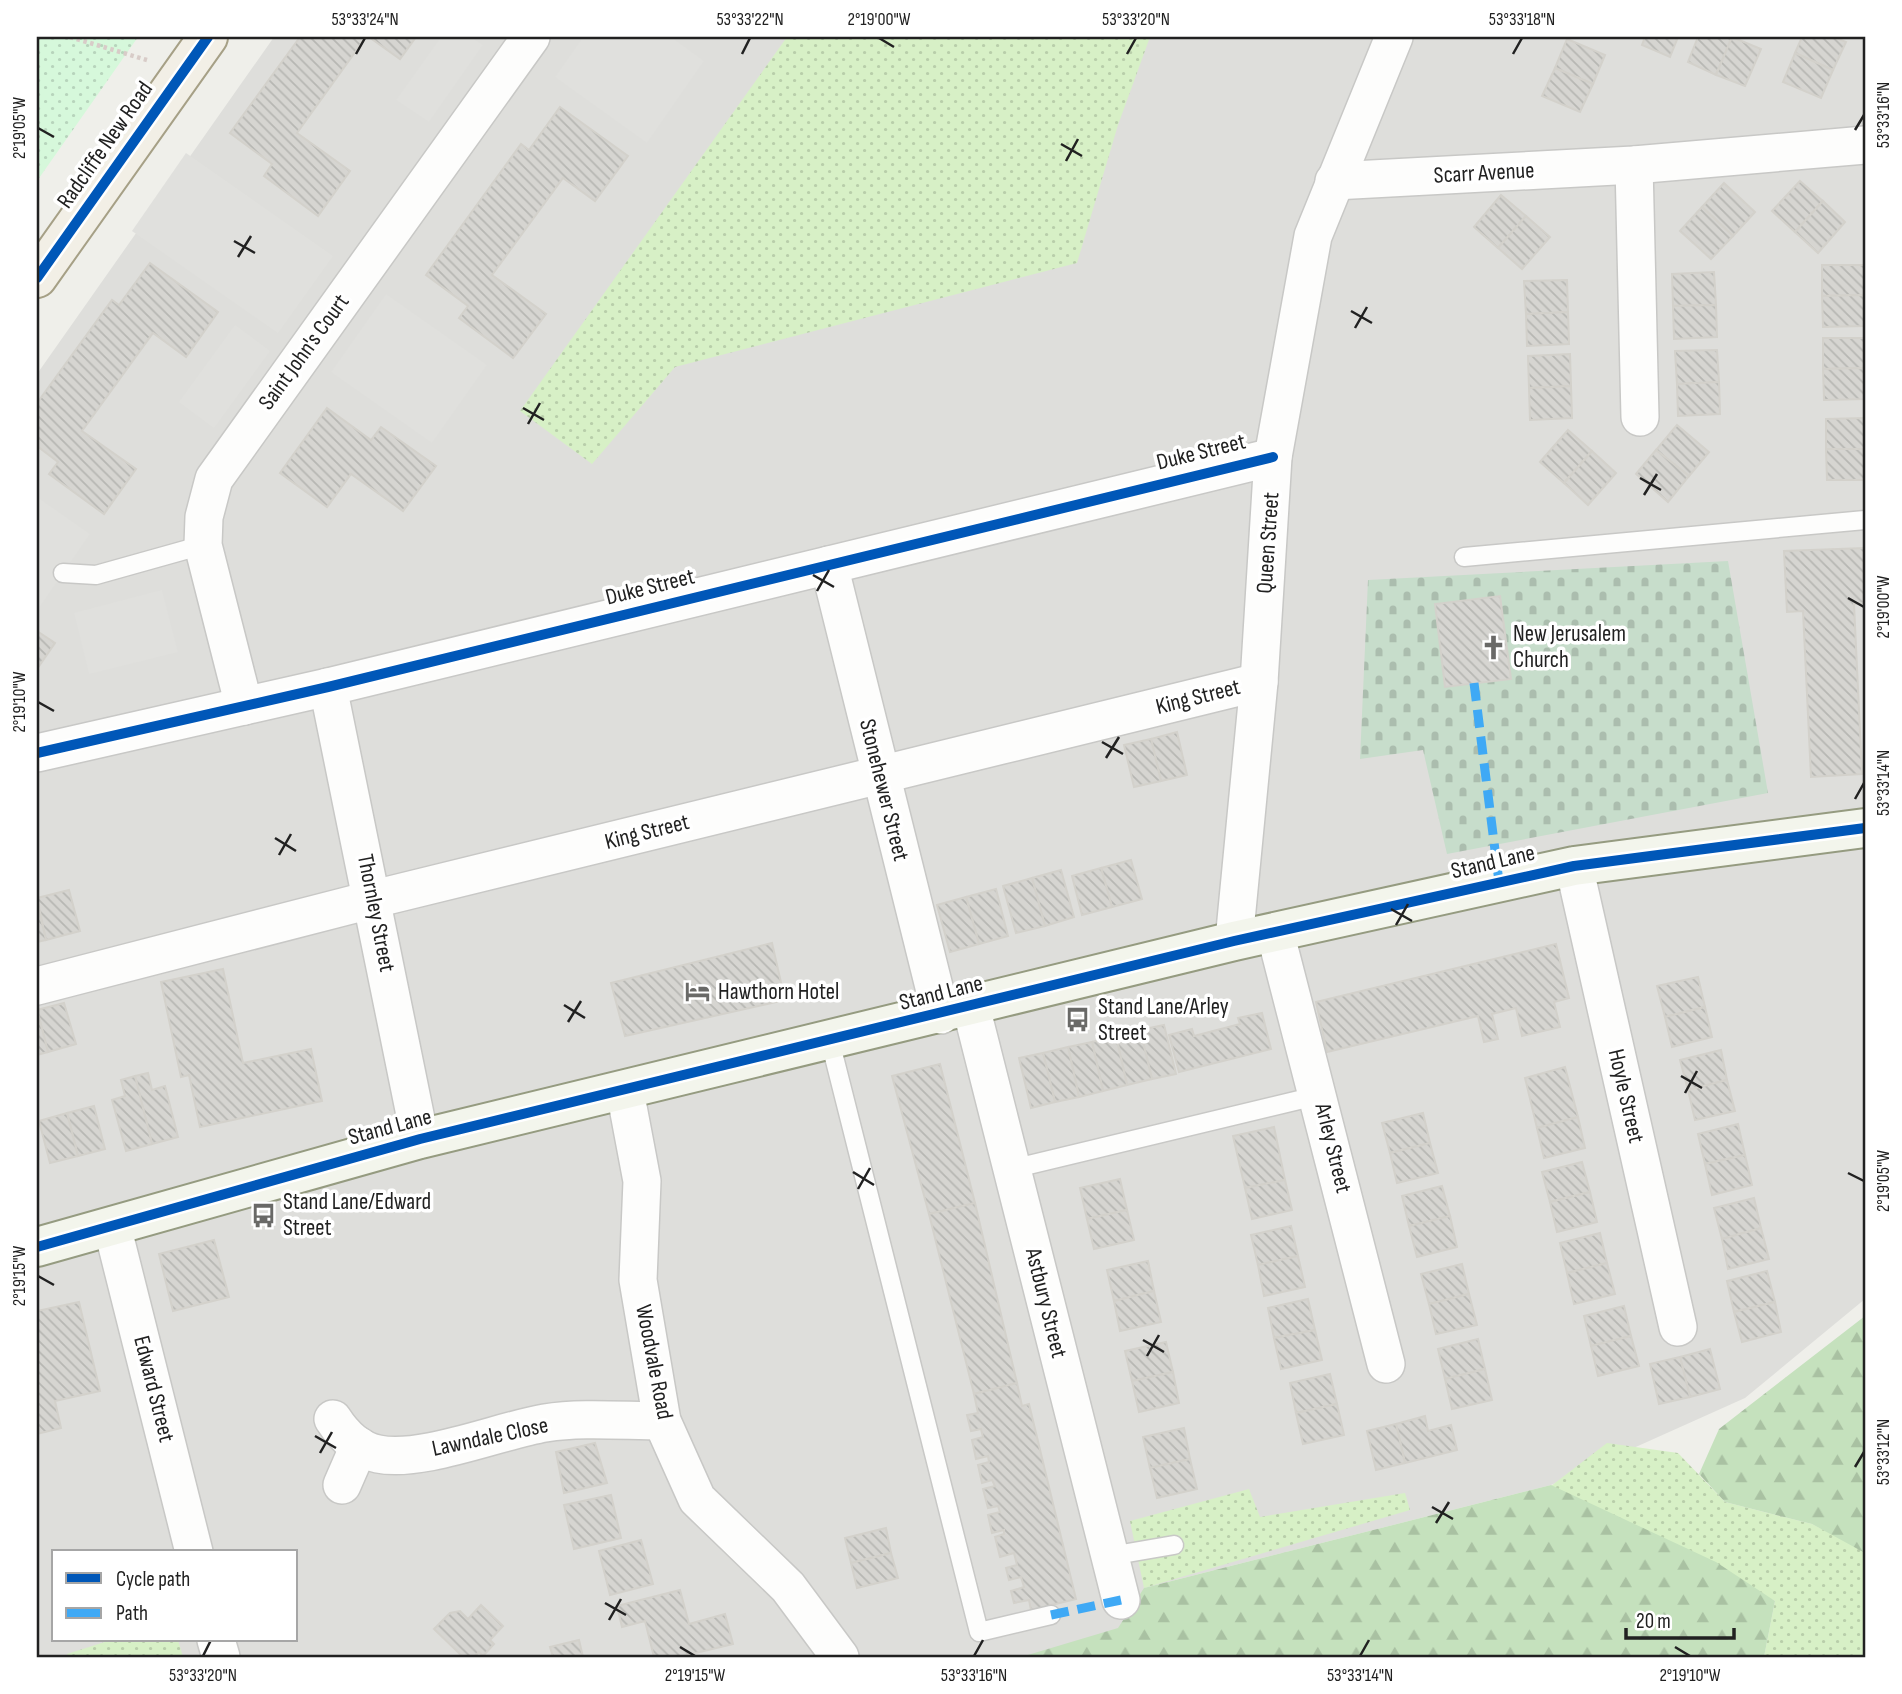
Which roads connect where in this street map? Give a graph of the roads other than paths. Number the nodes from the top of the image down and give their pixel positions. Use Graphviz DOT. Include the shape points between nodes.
graph roads {
  1 [pos="208,37"];
  2 [pos="531,37"];
  3 [pos="1394,37"];
  4 [pos="1865,145"];
  5 [pos="1634,165"];
  6 [pos="1334,181"];
  7 [pos="37,278"];
  8 [pos="1640,417"];
  9 [pos="1273,457"];
  10 [pos="1865,520"];
  11 [pos="203,545"];
  12 [pos="1464,557"];
  13 [pos="829,565"];
  14 [pos="63,573"];
  15 [pos="1259,682"];
  16 [pos="328,687"];
  17 [pos="244,706"];
  18 [pos="37,753"];
  19 [pos="880,775"];
  20 [pos="1865,828"];
  21 [pos="1574,866"];
  22 [pos="374,900"];
  23 [pos="1275,932"];
  24 [pos="1234,941"];
  25 [pos="37,986"];
  26 [pos="956,1011"];
  27 [pos="830,1041"];
  28 [pos="625,1091"];
  29 [pos="1320,1095"];
  30 [pos="420,1139"];
  31 [pos="1012,1169"];
  32 [pos="112,1226"];
  33 [pos="37,1247"];
  34 [pos="1678,1327"];
  35 [pos="1386,1364"];
  36 [pos="333,1419"];
  37 [pos="662,1421"];
  38 [pos="359,1447"];
  39 [pos="342,1485"];
  40 [pos="1174,1545"];
  41 [pos="193,1550"];
  42 [pos="1110,1556"];
  43 [pos="1121,1600"];
  44 [pos="1051,1615"];
  45 [pos="833,1655"];
  1 -- 7 [label="main road, Radcliffe New Road"];
  2 -- 11 [label="street, Saint John's Court" via="214,479 204,516"];
  3 -- 6 [label="street, Queen Street"];
  4 -- 5 [label="street, Scarr Avenue"];
  5 -- 6 [label="street, Scarr Avenue"];
  5 -- 8 [label="street"];
  6 -- 9 [label="street, Queen Street" via="1313,236"];
  9 -- 13 [label="street, Duke Street"];
  9 -- 15 [label="street, Queen Street"];
  10 -- 12 [label="lane"];
  11 -- 14 [label="lane" via="96,575"];
  11 -- 17 [label="street, Saint John's Court"];
  13 -- 16 [label="street, Duke Street"];
  13 -- 19 [label="street, Stonehewer Street"];
  15 -- 19 [label="street, King Street"];
  15 -- 24 [label="street, Queen Street"];
  16 -- 17 [label="street, Duke Street"];
  16 -- 22 [label="street, Thornley Street"];
  17 -- 18 [label="street, Duke Street"];
  19 -- 22 [label="street, King Street"];
  19 -- 26 [label="street, Stonehewer Street"];
  20 -- 21 [label="street, Stand Lane"];
  21 -- 23 [label="street, Stand Lane"];
  21 -- 34 [label="street, Hoyle Street"];
  22 -- 25 [label="street, King Street"];
  22 -- 30 [label="street, Thornley Street"];
  23 -- 24 [label="street, Stand Lane"];
  23 -- 29 [label="street, Arley Street"];
  24 -- 26 [label="street, Stand Lane"];
  26 -- 27 [label="street, Stand Lane"];
  26 -- 31 [label="street, Astbury Street"];
  27 -- 28 [label="street, Stand Lane"];
  27 -- 44 [label="lane" via="979,1632"];
  28 -- 30 [label="street, Stand Lane"];
  28 -- 37 [label="street, Woodvale Road" via="642,1181 638,1280"];
  29 -- 31 [label="lane"];
  29 -- 35 [label="street, Arley Street"];
  30 -- 32 [label="street, Stand Lane"];
  31 -- 42 [label="street, Astbury Street"];
  32 -- 33 [label="street, Stand Lane"];
  32 -- 41 [label="street, Edward Street"];
  36 -- 38 [label="street"];
  37 -- 38 [label="street, Lawndale Close" via="547,1422 401,1457"];
  37 -- 45 [label="street, Woodvale Road" via="697,1499 788,1587"];
  38 -- 39 [label="street"];
  40 -- 42 [label="lane"];
  42 -- 43 [label="street, Astbury Street"];
}
